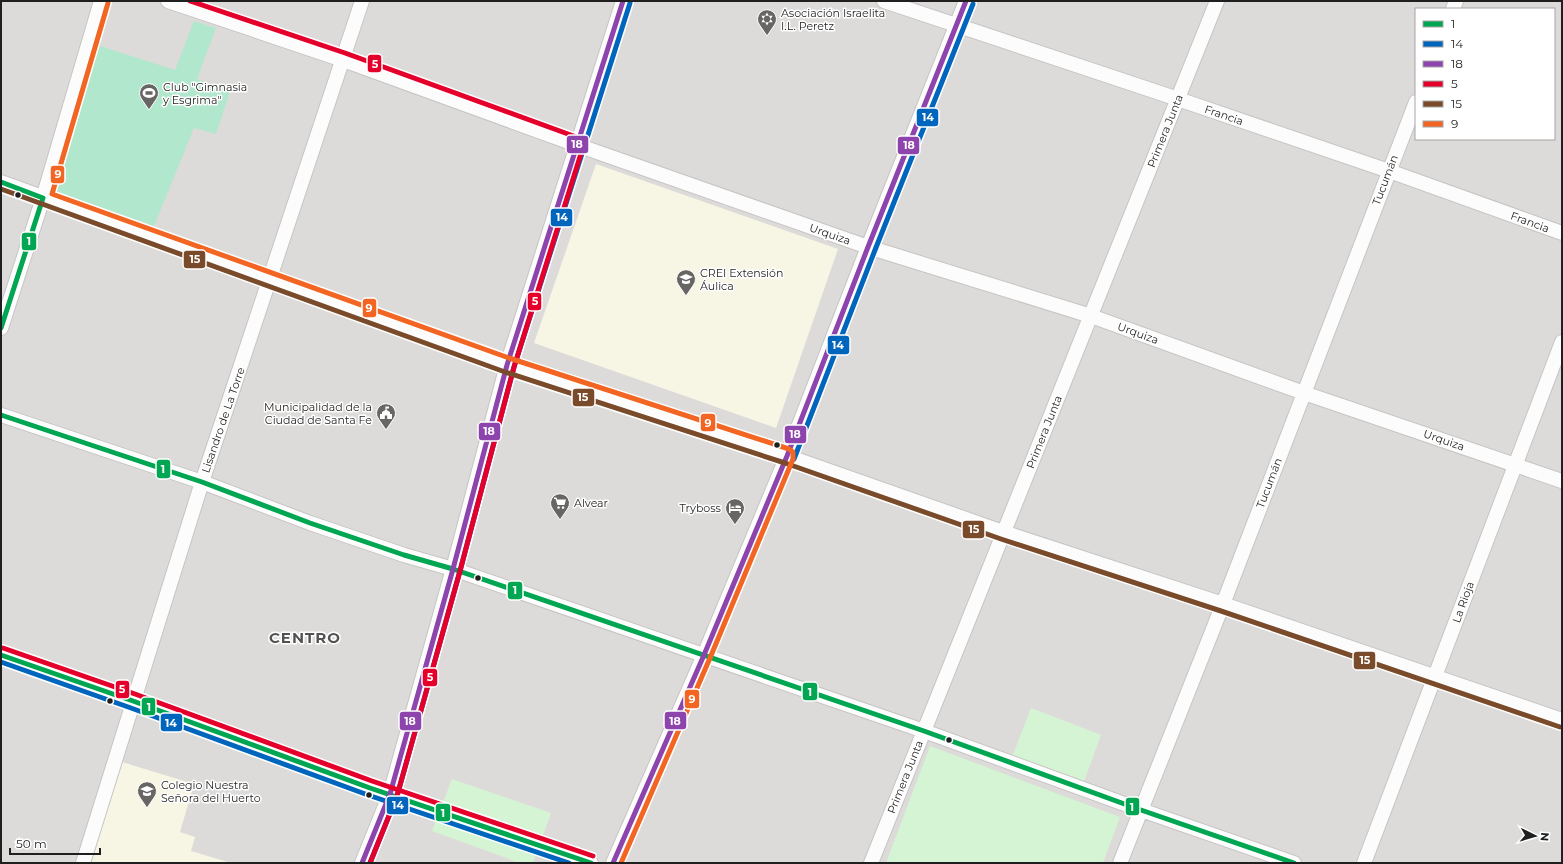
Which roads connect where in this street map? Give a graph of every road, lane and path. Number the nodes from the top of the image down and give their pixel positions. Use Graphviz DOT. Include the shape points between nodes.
graph roads {
  1 [pos="102,1"];
  2 [pos="168,1"];
  3 [pos="362,1"];
  4 [pos="622,1"];
  5 [pos="884,1"];
  6 [pos="966,1"];
  7 [pos="1217,1"];
  8 [pos="956,26"];
  9 [pos="342,60"];
  10 [pos="1178,99"];
  11 [pos="1415,105"];
  12 [pos="577,145"];
  13 [pos="1389,171"];
  14 [pos="1,182"];
  15 [pos="43,198"];
  16 [pos="1562,233"];
  17 [pos="868,247"];
  18 [pos="270,279"];
  19 [pos="1091,316"];
  20 [pos="1,328"];
  21 [pos="1562,342"];
  22 [pos="507,365"];
  23 [pos="1304,393"];
  24 [pos="1,415"];
  25 [pos="787,456"];
  26 [pos="1515,465"];
  27 [pos="1562,481"];
  28 [pos="202,482"];
  29 [pos="1003,532"];
  30 [pos="453,569"];
  31 [pos="1223,604"];
  32 [pos="1,655"];
  33 [pos="704,655"];
  34 [pos="1436,677"];
  35 [pos="133,701"];
  36 [pos="1562,720"];
  37 [pos="924,731"];
  38 [pos="390,794"];
  39 [pos="1141,810"];
  40 [pos="83,863"];
  41 [pos="362,863"];
  42 [pos="591,863"];
  43 [pos="614,863"];
  44 [pos="871,863"];
  45 [pos="1120,863"];
  46 [pos="1294,863"];
  47 [pos="1364,863"];
  1 -- 15 [label="street"];
  2 -- 9 [label="street, Urquiza"];
  3 -- 9 [label="street, Lisandro de La Torre"];
  4 -- 12 [label="street"];
  5 -- 8 [label="street, Francia"];
  6 -- 8 [label="street"];
  7 -- 10 [label="street, Primera Junta"];
  8 -- 10 [label="street, Francia"];
  8 -- 17 [label="street"];
  9 -- 12 [label="street, Urquiza"];
  9 -- 18 [label="street, Lisandro de La Torre"];
  10 -- 13 [label="street, Francia"];
  10 -- 19 [label="street, Primera Junta"];
  11 -- 13 [label="street, Tucumán"];
  12 -- 17 [label="street, Urquiza"];
  12 -- 22 [label="street"];
  13 -- 16 [label="street, Francia"];
  13 -- 23 [label="street, Tucumán"];
  14 -- 15 [label="street"];
  15 -- 18 [label="street"];
  15 -- 20 [label="street"];
  17 -- 19 [label="street, Urquiza"];
  17 -- 25 [label="street"];
  18 -- 22 [label="street"];
  18 -- 28 [label="street, Lisandro de La Torre"];
  19 -- 23 [label="street, Urquiza"];
  19 -- 29 [label="street, Primera Junta"];
  21 -- 26 [label="street, La Rioja"];
  22 -- 25 [label="street"];
  22 -- 30 [label="street"];
  23 -- 26 [label="street, Urquiza"];
  23 -- 31 [label="street, Tucumán"];
  24 -- 28 [label="street"];
  25 -- 29 [label="street"];
  25 -- 33 [label="street"];
  26 -- 27 [label="street, Urquiza"];
  26 -- 34 [label="street, La Rioja"];
  28 -- 30 [label="street" via="310,523"];
  28 -- 35 [label="street, Lisandro de La Torre"];
  29 -- 31 [label="street"];
  29 -- 37 [label="street, Primera Junta"];
  30 -- 33 [label="street"];
  30 -- 38 [label="street"];
  31 -- 34 [label="street"];
  31 -- 39 [label="street, Tucumán"];
  32 -- 35 [label="street"];
  33 -- 37 [label="street"];
  33 -- 43 [label="street"];
  34 -- 36 [label="street"];
  34 -- 47 [label="street, La Rioja"];
  35 -- 38 [label="street"];
  35 -- 40 [label="street, Lisandro de La Torre"];
  37 -- 39 [label="street"];
  37 -- 44 [label="street, Primera Junta"];
  38 -- 41 [label="street"];
  38 -- 42 [label="street"];
  39 -- 45 [label="street, Tucumán"];
  39 -- 46 [label="street"];
}
